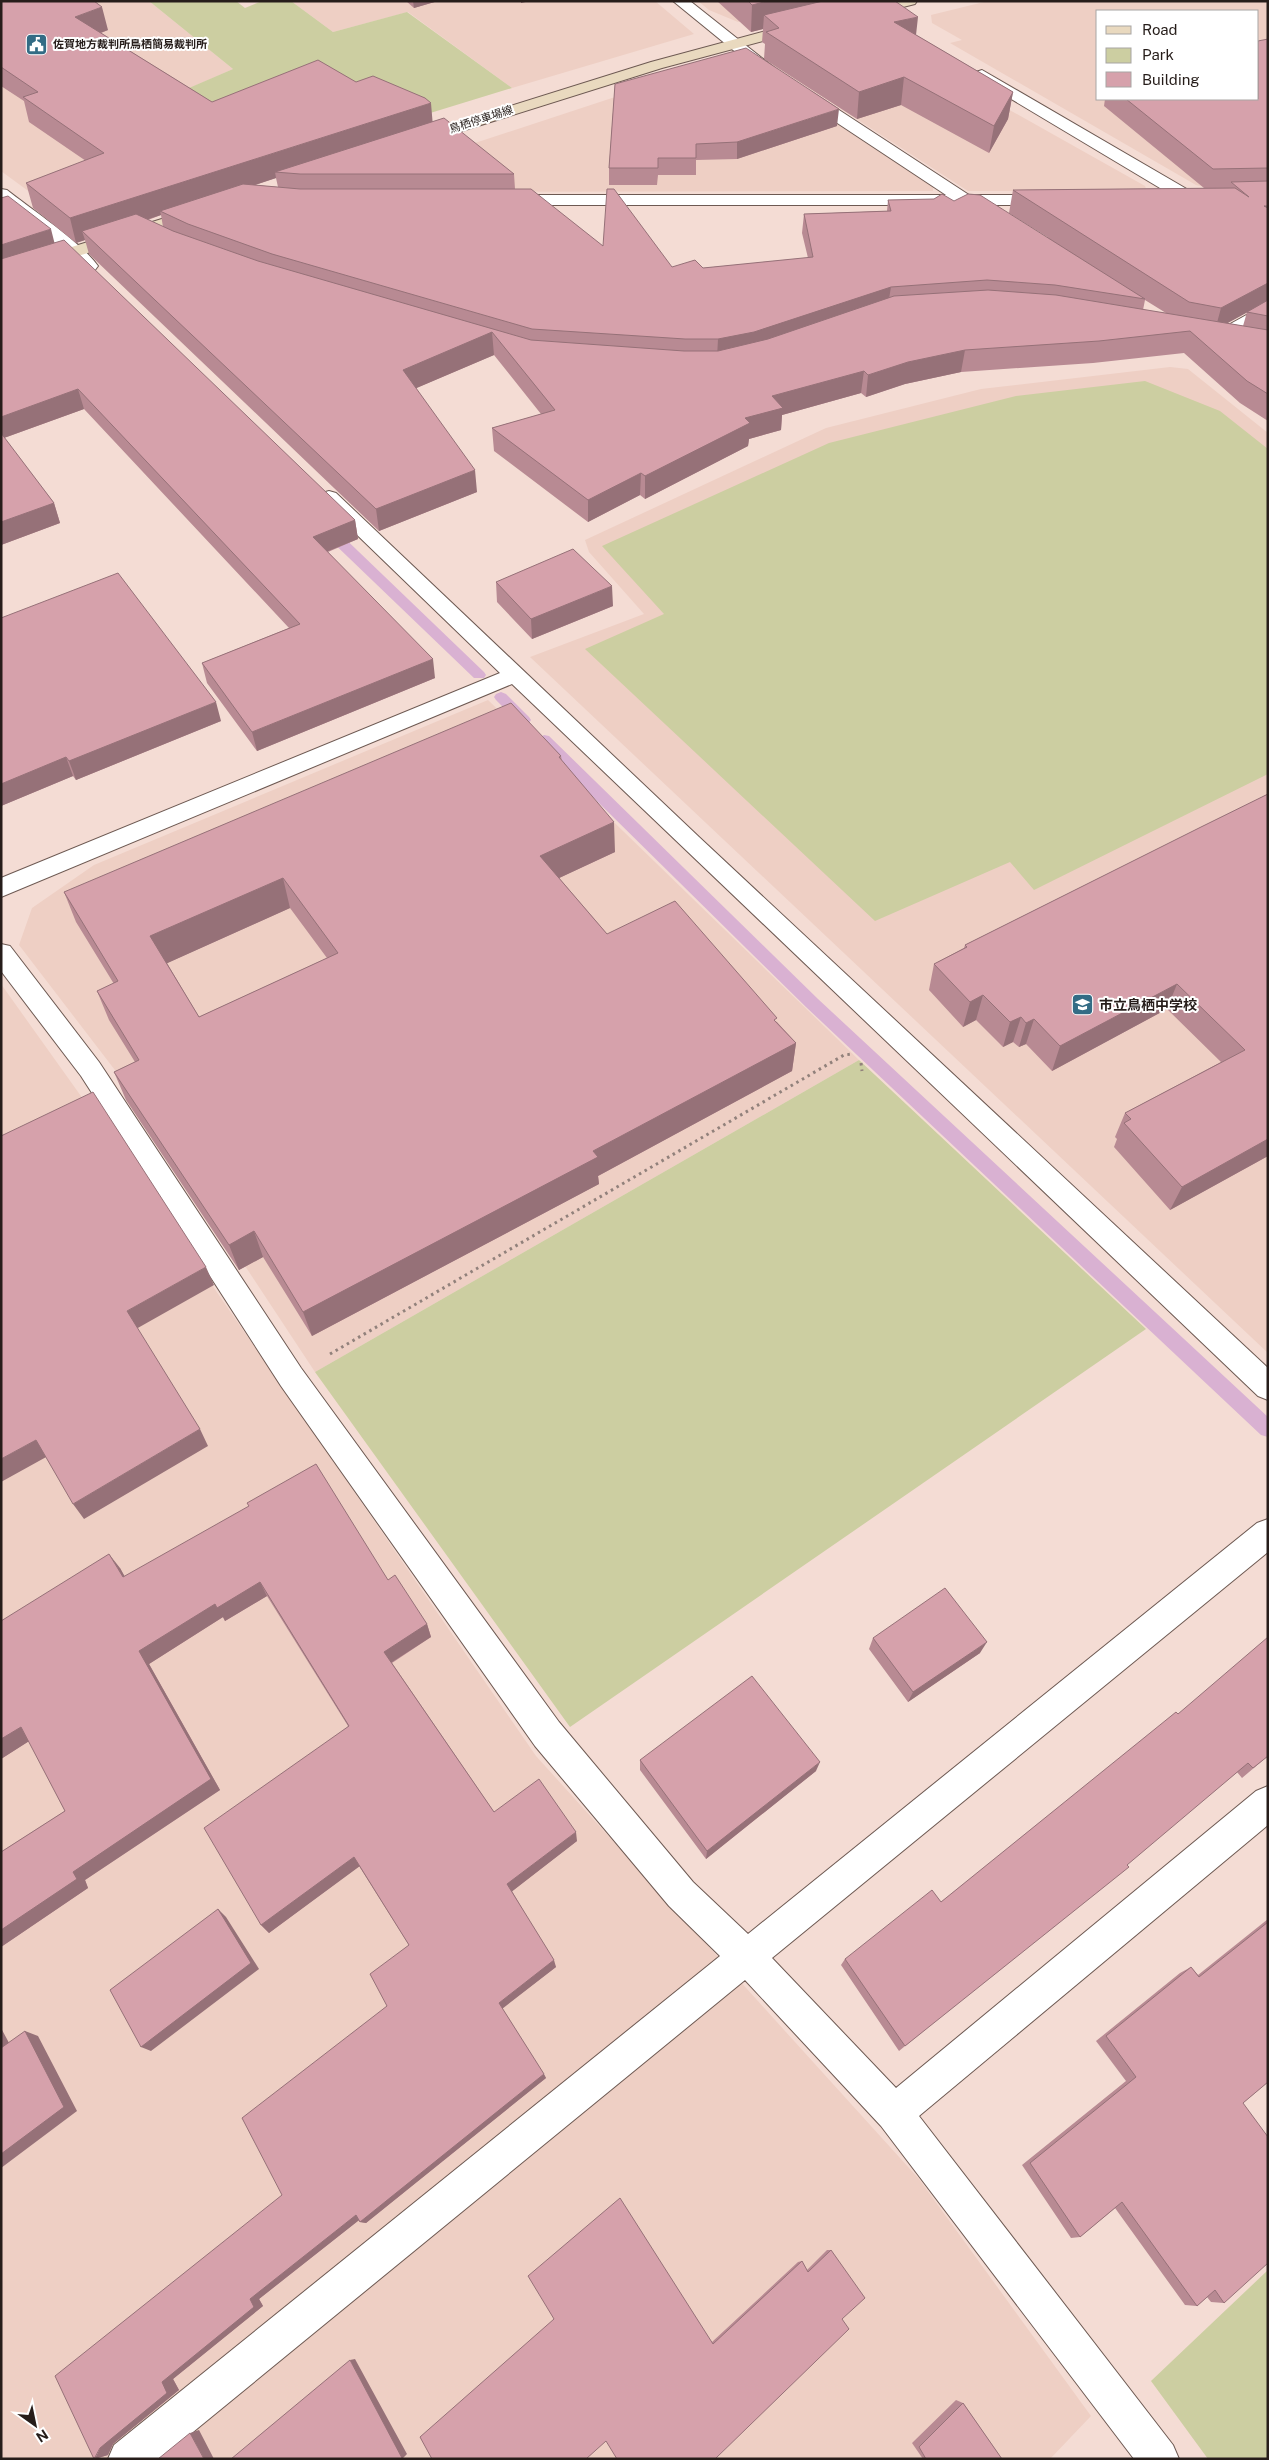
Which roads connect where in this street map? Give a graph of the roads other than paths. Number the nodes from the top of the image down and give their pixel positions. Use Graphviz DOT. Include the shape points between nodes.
graph roads {
  1 [pos="680,1"];
  2 [pos="909,1"];
  3 [pos="876,9"];
  4 [pos="848,16"];
  5 [pos="890,19"];
  6 [pos="810,25"];
  7 [pos="734,42"];
  8 [pos="964,64"];
  9 [pos="409,143"];
  10 [pos="1,194"];
  11 [pos="1210,198"];
  12 [pos="1162,199"];
  13 [pos="1191,199"];
  14 [pos="488,200"];
  15 [pos="1064,200"];
  16 [pos="971,201"];
  17 [pos="215,207"];
  18 [pos="1001,217"];
  19 [pos="145,229"];
  20 [pos="169,241"];
  21 [pos="73,251"];
  22 [pos="1,276"];
  23 [pos="100,277"];
  24 [pos="1268,308"];
  25 [pos="1249,343"];
  26 [pos="313,482"];
  27 [pos="514,675"];
  28 [pos="1,888"];
  29 [pos="1,953"];
  30 [pos="1268,1387"];
  31 [pos="1268,1533"];
  32 [pos="1268,1804"];
  33 [pos="746,1956"];
  34 [pos="894,2113"];
  35 [pos="128,2459"];
  36 [pos="1159,2459"];
  1 -- 7 [label="street"];
  2 -- 3 [label="main road"];
  3 -- 4 [label="main road"];
  3 -- 5 [label="street"];
  6 -- 7 [label="main road, 鳥栖停車場線"];
  7 -- 9 [label="main road, 鳥栖停車場線" via="567,91"];
  7 -- 16 [label="street" via="759,65"];
  8 -- 13 [label="street"];
  10 -- 21 [label="street"];
  11 -- 13 [label="street"];
  12 -- 13 [label="street"];
  14 -- 16 [label="street"];
  15 -- 16 [label="street"];
  16 -- 18 [label="street"];
  17 -- 19 [label="main road"];
  19 -- 20 [label="street"];
  19 -- 21 [label="main road"];
  21 -- 22 [label="main road"];
  21 -- 23 [label="street"];
  24 -- 25 [label="street" via="1211,336"];
  26 -- 27 [label="street"];
  27 -- 28 [label="street"];
  27 -- 30 [label="street"];
  29 -- 33 [label="street" via="90,1069 291,1377 547,1734 681,1894"];
  31 -- 33 [label="street"];
  32 -- 34 [label="street"];
  33 -- 34 [label="street"];
  33 -- 35 [label="street"];
  34 -- 36 [label="street"];
}
